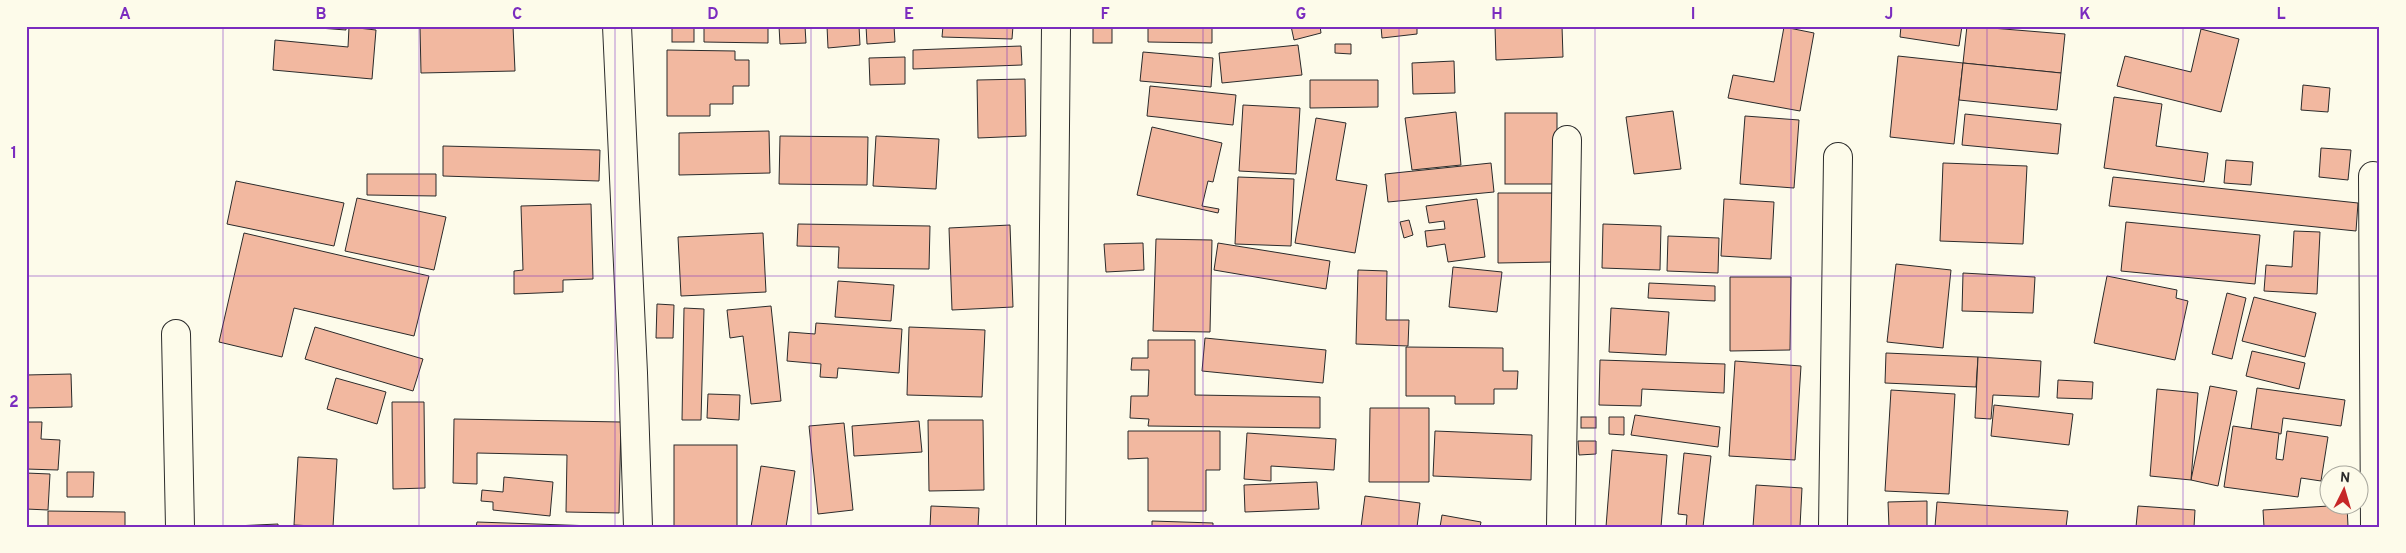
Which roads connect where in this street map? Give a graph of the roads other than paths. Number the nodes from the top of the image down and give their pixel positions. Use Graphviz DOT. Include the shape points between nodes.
graph roads {
  1 [pos="617,26"];
  2 [pos="1056,26"];
  3 [pos="1567,140"];
  4 [pos="1838,157"];
  5 [pos="2373,176"];
  6 [pos="176,334"];
  7 [pos="2377,498"];
  8 [pos="180,527"];
  9 [pos="638,527"];
  10 [pos="1051,527"];
  11 [pos="1561,527"];
  12 [pos="1833,527"];
  13 [pos="2375,527"];
  1 -- 9 [label="street"];
  2 -- 10 [label="street"];
  3 -- 11 [label="street"];
  4 -- 12 [label="street"];
  5 -- 7 [label="street"];
  6 -- 8 [label="street"];
  7 -- 13 [label="street"];
}
